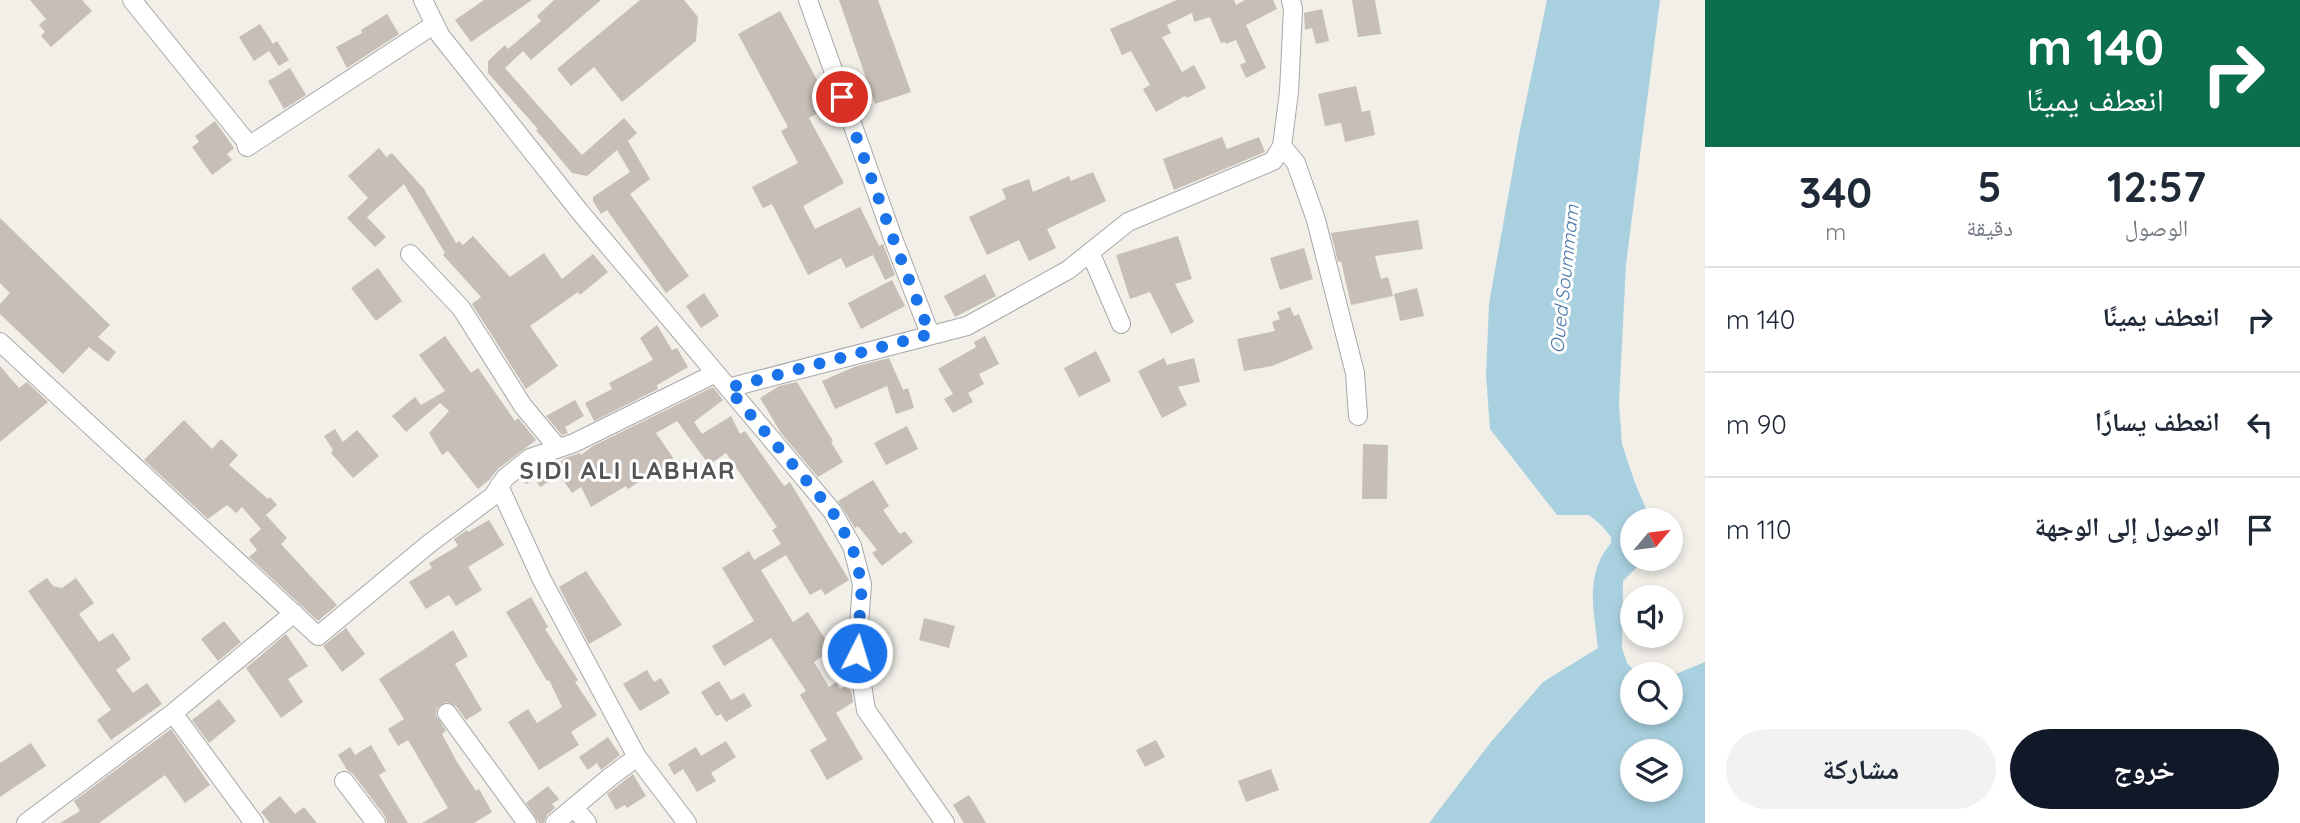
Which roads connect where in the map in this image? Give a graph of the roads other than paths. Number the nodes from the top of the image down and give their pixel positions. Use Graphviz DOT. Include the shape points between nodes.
graph roads {
  1 [pos="132,0"];
  2 [pos="423,0"];
  3 [pos="808,0"];
  4 [pos="1291,0"];
  5 [pos="435,24"];
  6 [pos="1278,153"];
  7 [pos="1090,252"];
  8 [pos="410,254"];
  9 [pos="1121,324"];
  10 [pos="930,334"];
  11 [pos="0,342"];
  12 [pos="716,373"];
  13 [pos="728,388"];
  14 [pos="1358,416"];
  15 [pos="558,448"];
  16 [pos="499,493"];
  17 [pos="294,613"];
  18 [pos="173,713"];
  19 [pos="447,713"];
  20 [pos="637,757"];
  21 [pos="344,782"];
  22 [pos="574,807"];
  23 [pos="26,823"];
  24 [pos="254,823"];
  25 [pos="376,823"];
  26 [pos="527,823"];
  27 [pos="555,823"];
  28 [pos="587,823"];
  29 [pos="687,823"];
  30 [pos="945,823"];
  1 -- 5 [label="street" via="247,147"];
  2 -- 5 [label="street"];
  3 -- 10 [label="street"];
  4 -- 6 [label="street" via="1289,92"];
  5 -- 12 [label="street" via="580,212"];
  6 -- 7 [label="street" via="1128,222"];
  6 -- 14 [label="street" via="1296,163 1316,220 1355,373"];
  7 -- 9 [label="street"];
  7 -- 10 [label="street" via="1068,270 967,326"];
  8 -- 15 [label="street" via="461,308 523,406"];
  10 -- 13 [label="street"];
  11 -- 17 [label="street"];
  12 -- 13 [label="street"];
  12 -- 15 [label="street"];
  13 -- 30 [label="street" via="832,511 852,546 862,584 857,653 866,710"];
  15 -- 16 [label="street" via="530,458 505,478"];
  16 -- 17 [label="street" via="430,543 318,636"];
  16 -- 20 [label="street"];
  17 -- 18 [label="street"];
  18 -- 23 [label="street"];
  18 -- 24 [label="street"];
  19 -- 26 [label="street"];
  20 -- 22 [label="street"];
  20 -- 29 [label="street"];
  21 -- 25 [label="street"];
  22 -- 27 [label="street"];
  22 -- 28 [label="street"];
}
